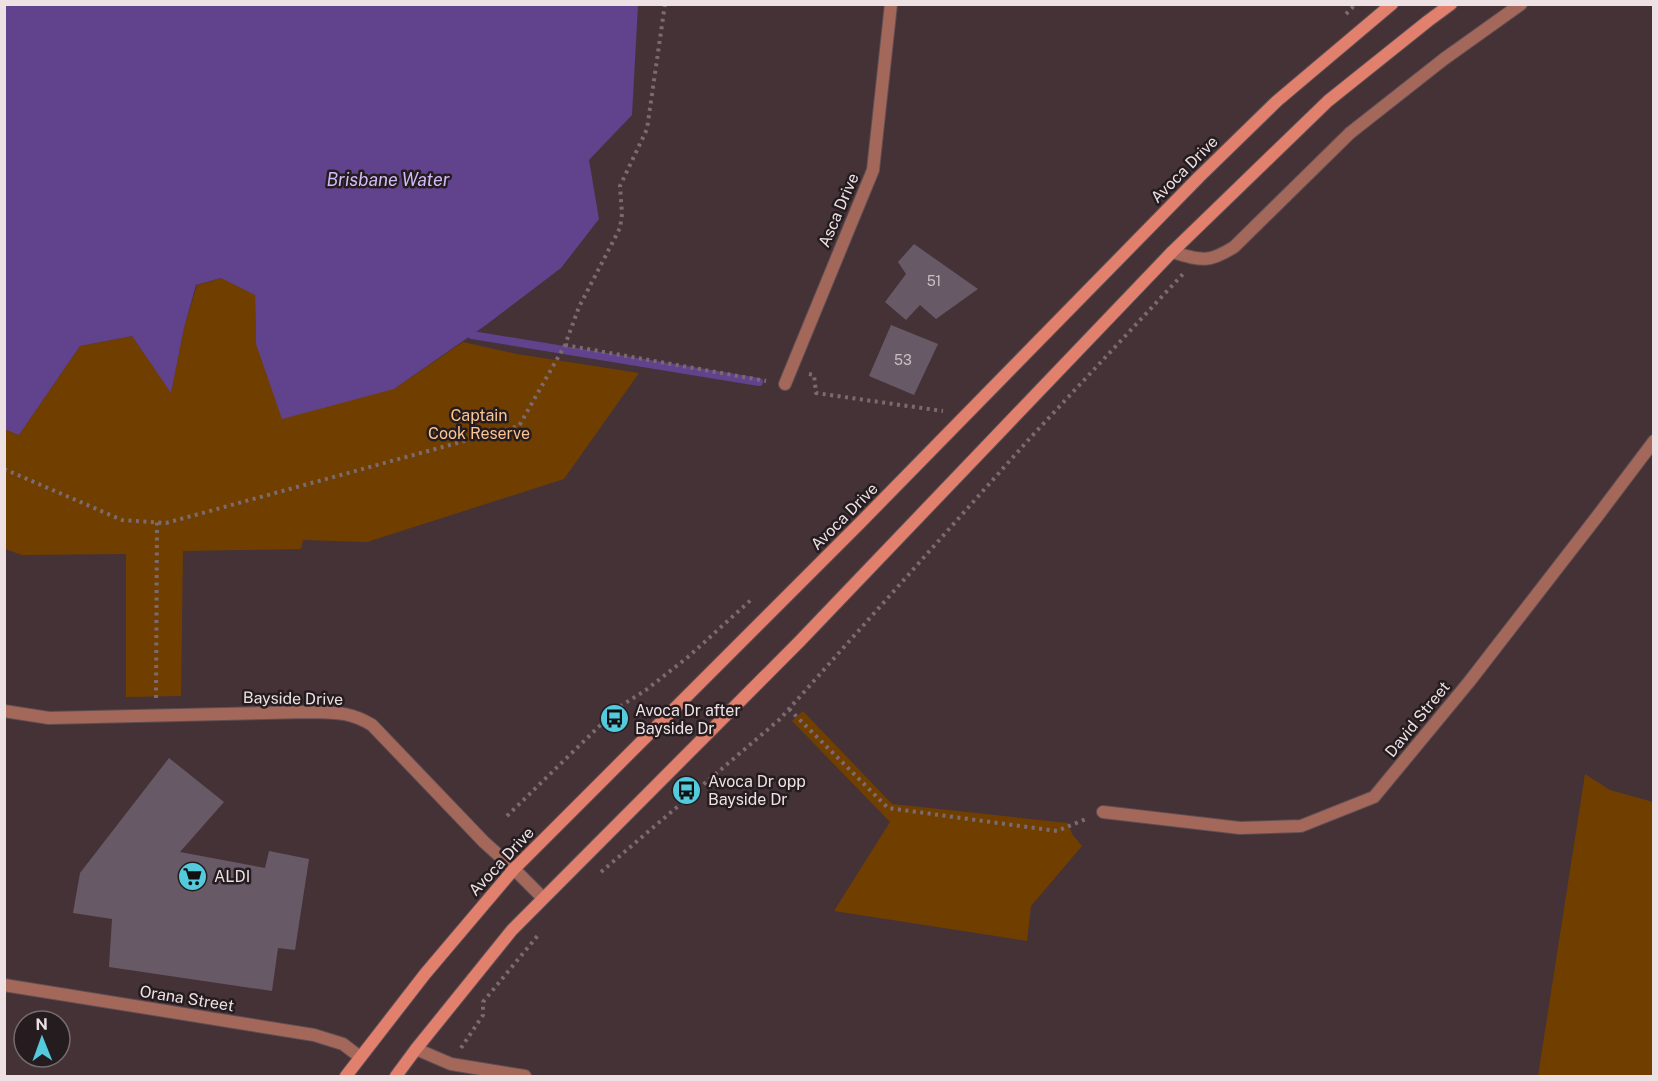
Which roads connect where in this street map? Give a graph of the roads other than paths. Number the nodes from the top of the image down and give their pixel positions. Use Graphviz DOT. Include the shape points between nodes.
graph roads {
  1 [pos="891,4"];
  2 [pos="1392,4"];
  3 [pos="1451,4"];
  4 [pos="1521,4"];
  5 [pos="1172,252"];
  6 [pos="785,384"];
  7 [pos="1653,441"];
  8 [pos="4,711"];
  9 [pos="1103,812"];
  10 [pos="514,869"];
  11 [pos="543,898"];
  12 [pos="4,985"];
  13 [pos="416,1049"];
  14 [pos="360,1057"];
  15 [pos="346,1077"];
  16 [pos="396,1077"];
  17 [pos="525,1077"];
  1 -- 6 [label="street, Asca Drive" via="873,170"];
  2 -- 10 [label="main road, Avoca Drive" via="1277,101 1199,177"];
  3 -- 5 [label="main road" via="1328,101"];
  4 -- 5 [label="street" via="1350,133 1234,247 1206,260"];
  5 -- 11 [label="main road" via="800,641"];
  7 -- 9 [label="street, David Street" via="1476,673 1374,797 1301,826 1240,828"];
  8 -- 10 [label="street, Bayside Drive" via="49,717 345,713 372,725"];
  10 -- 11 [label="street, Bayside Drive"];
  10 -- 14 [label="main road, Avoca Drive" via="424,974"];
  11 -- 13 [label="main road" via="512,930"];
  12 -- 14 [label="street, Orana Street" via="314,1035 343,1044"];
  13 -- 16 [label="main road"];
  13 -- 17 [label="street" via="451,1064"];
  14 -- 15 [label="main road, Avoca Drive"];
}
